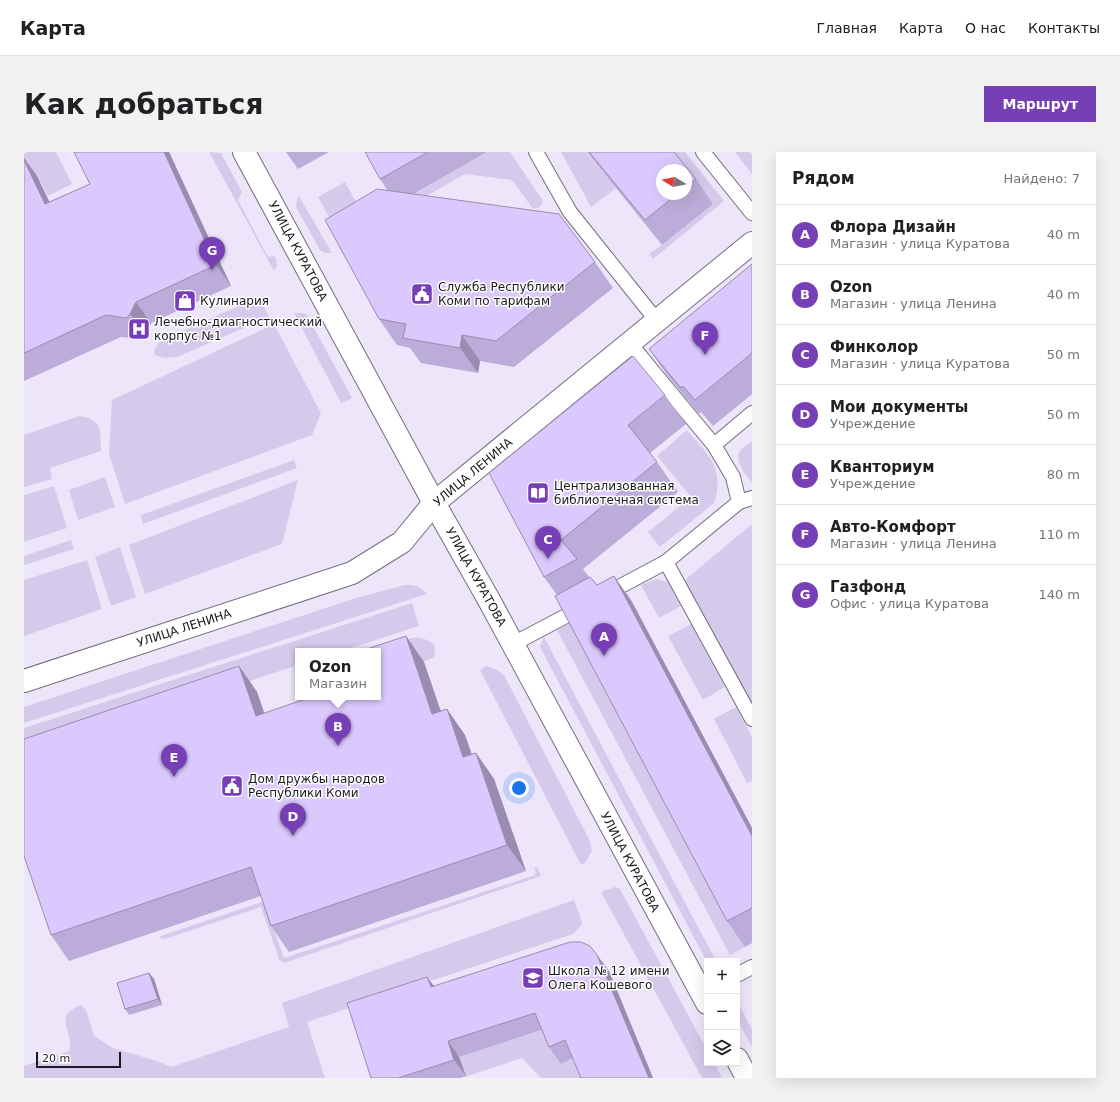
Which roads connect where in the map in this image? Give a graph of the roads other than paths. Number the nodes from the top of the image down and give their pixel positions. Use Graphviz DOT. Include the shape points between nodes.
graph roads {
  1 [pos="244,152"];
  2 [pos="536,152"];
  3 [pos="703,152"];
  4 [pos="752,213"];
  5 [pos="752,243"];
  6 [pos="657,321"];
  7 [pos="630,343"];
  8 [pos="752,413"];
  9 [pos="714,445"];
  10 [pos="745,500"];
  11 [pos="434,503"];
  12 [pos="666,562"];
  13 [pos="513,644"];
  14 [pos="24,681"];
  15 [pos="752,720"];
  16 [pos="752,967"];
  17 [pos="740,973"];
  18 [pos="704,994"];
  19 [pos="740,1065"];
  20 [pos="747,1078"];
  1 -- 11 [label="street, УЛИЦА КУРАТОВА"];
  2 -- 6 [label="lane" via="570,212"];
  3 -- 4 [label="lane"];
  5 -- 6 [label="street, УЛИЦА ЛЕНИНА"];
  6 -- 7 [label="street, УЛИЦА ЛЕНИНА"];
  7 -- 9 [label="lane"];
  7 -- 11 [label="street, УЛИЦА ЛЕНИНА"];
  8 -- 9 [label="lane"];
  9 -- 10 [label="lane"];
  10 -- 12 [label="lane"];
  11 -- 13 [label="street, УЛИЦА КУРАТОВА"];
  11 -- 14 [label="street, УЛИЦА ЛЕНИНА" via="402,542 352,573"];
  12 -- 13 [label="lane"];
  12 -- 15 [label="lane"];
  13 -- 18 [label="street, УЛИЦА КУРАТОВА"];
  16 -- 17 [label="lane"];
  19 -- 20 [label="street"];
}
